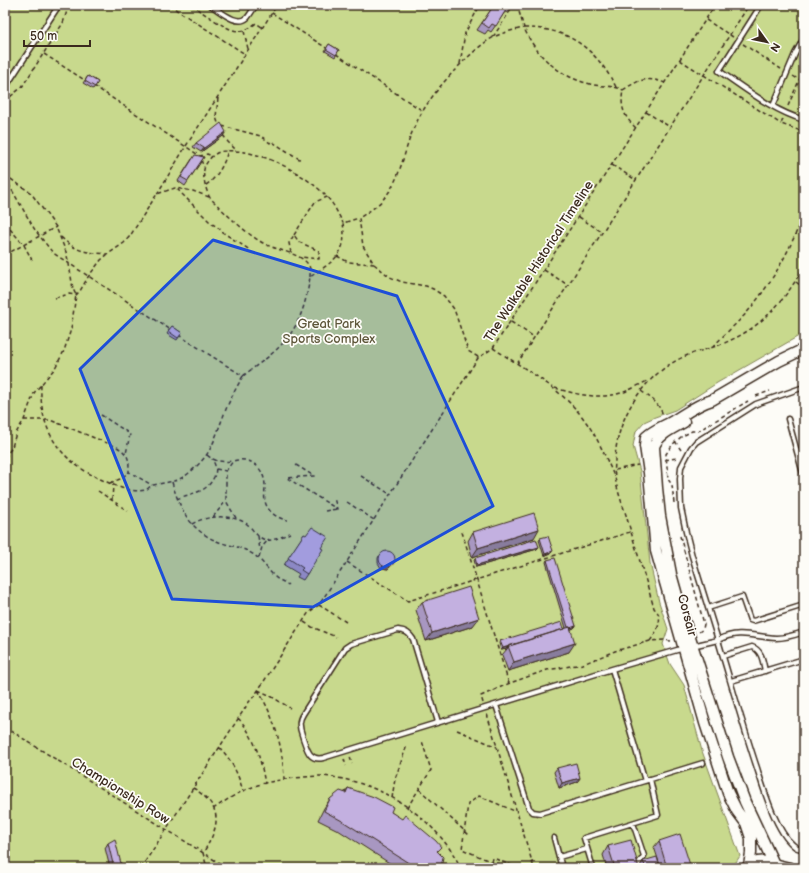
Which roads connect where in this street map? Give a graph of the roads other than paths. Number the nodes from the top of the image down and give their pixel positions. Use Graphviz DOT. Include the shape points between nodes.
graph roads {
  1 [pos="59,5"];
  2 [pos="210,5"];
  3 [pos="256,5"];
  4 [pos="761,5"];
  5 [pos="804,38"];
  6 [pos="5,88"];
  7 [pos="773,106"];
  8 [pos="804,120"];
  9 [pos="804,343"];
  10 [pos="804,349"];
  11 [pos="779,361"];
  12 [pos="804,388"];
  13 [pos="788,419"];
  14 [pos="803,469"];
  15 [pos="804,477"];
  16 [pos="804,605"];
  17 [pos="708,608"];
  18 [pos="804,632"];
  19 [pos="718,640"];
  20 [pos="688,647"];
  21 [pos="723,656"];
  22 [pos="804,659"];
  23 [pos="612,669"];
  24 [pos="765,671"];
  25 [pos="731,681"];
  26 [pos="496,705"];
  27 [pos="438,722"];
  28 [pos="703,763"];
  29 [pos="647,780"];
  30 [pos="633,823"];
  31 [pos="554,838"];
  32 [pos="587,849"];
  33 [pos="804,849"];
  34 [pos="559,857"];
  35 [pos="777,866"];
  36 [pos="747,867"];
  37 [pos="562,868"];
  38 [pos="593,868"];
  39 [pos="641,868"];
  40 [pos="790,868"];
  1 -- 6 [label="lane"];
  2 -- 3 [label="lane" via="240,22 247,19"];
  4 -- 7 [label="lane" via="719,71"];
  5 -- 7 [label="lane"];
  7 -- 8 [label="lane" via="785,114"];
  9 -- 11 [label="street, Corsair"];
  10 -- 11 [label="street, Corsair"];
  11 -- 20 [label="street, Corsair" via="659,427 646,437 656,551"];
  12 -- 17 [label="lane" via="756,404 740,413 696,442 681,467 683,518"];
  13 -- 14 [label="lane"];
  14 -- 15 [label="lane"];
  16 -- 17 [label="lane" via="753,621 750,620 742,597"];
  17 -- 19 [label="lane"];
  18 -- 19 [label="lane" via="778,638 738,633"];
  19 -- 20 [label="lane"];
  19 -- 21 [label="lane"];
  20 -- 23 [label="lane"];
  20 -- 35 [label="street, Corsair" via="744,802"];
  20 -- 36 [label="street, Corsair" via="705,723 728,793 746,823 751,838 752,853"];
  21 -- 24 [label="lane" via="752,647 759,652"];
  21 -- 25 [label="lane"];
  22 -- 24 [label="lane"];
  23 -- 26 [label="lane"];
  23 -- 29 [label="lane"];
  24 -- 25 [label="lane"];
  25 -- 33 [label="lane" via="773,813 792,845"];
  26 -- 27 [label="lane"];
  26 -- 29 [label="lane" via="533,812 540,813"];
  27 -- 27 [label="lane" via="413,639 404,630 398,630 345,648 300,720 300,726 308,753 312,758 318,759"];
  28 -- 29 [label="lane"];
  29 -- 30 [label="lane" via="658,815"];
  30 -- 32 [label="lane" via="584,838"];
  30 -- 39 [label="lane" via="644,856 639,862"];
  31 -- 34 [label="lane"];
  32 -- 34 [label="lane"];
  32 -- 38 [label="lane"];
  34 -- 37 [label="lane"];
  35 -- 36 [label="street" via="762,861"];
  35 -- 40 [label="street"];
}
